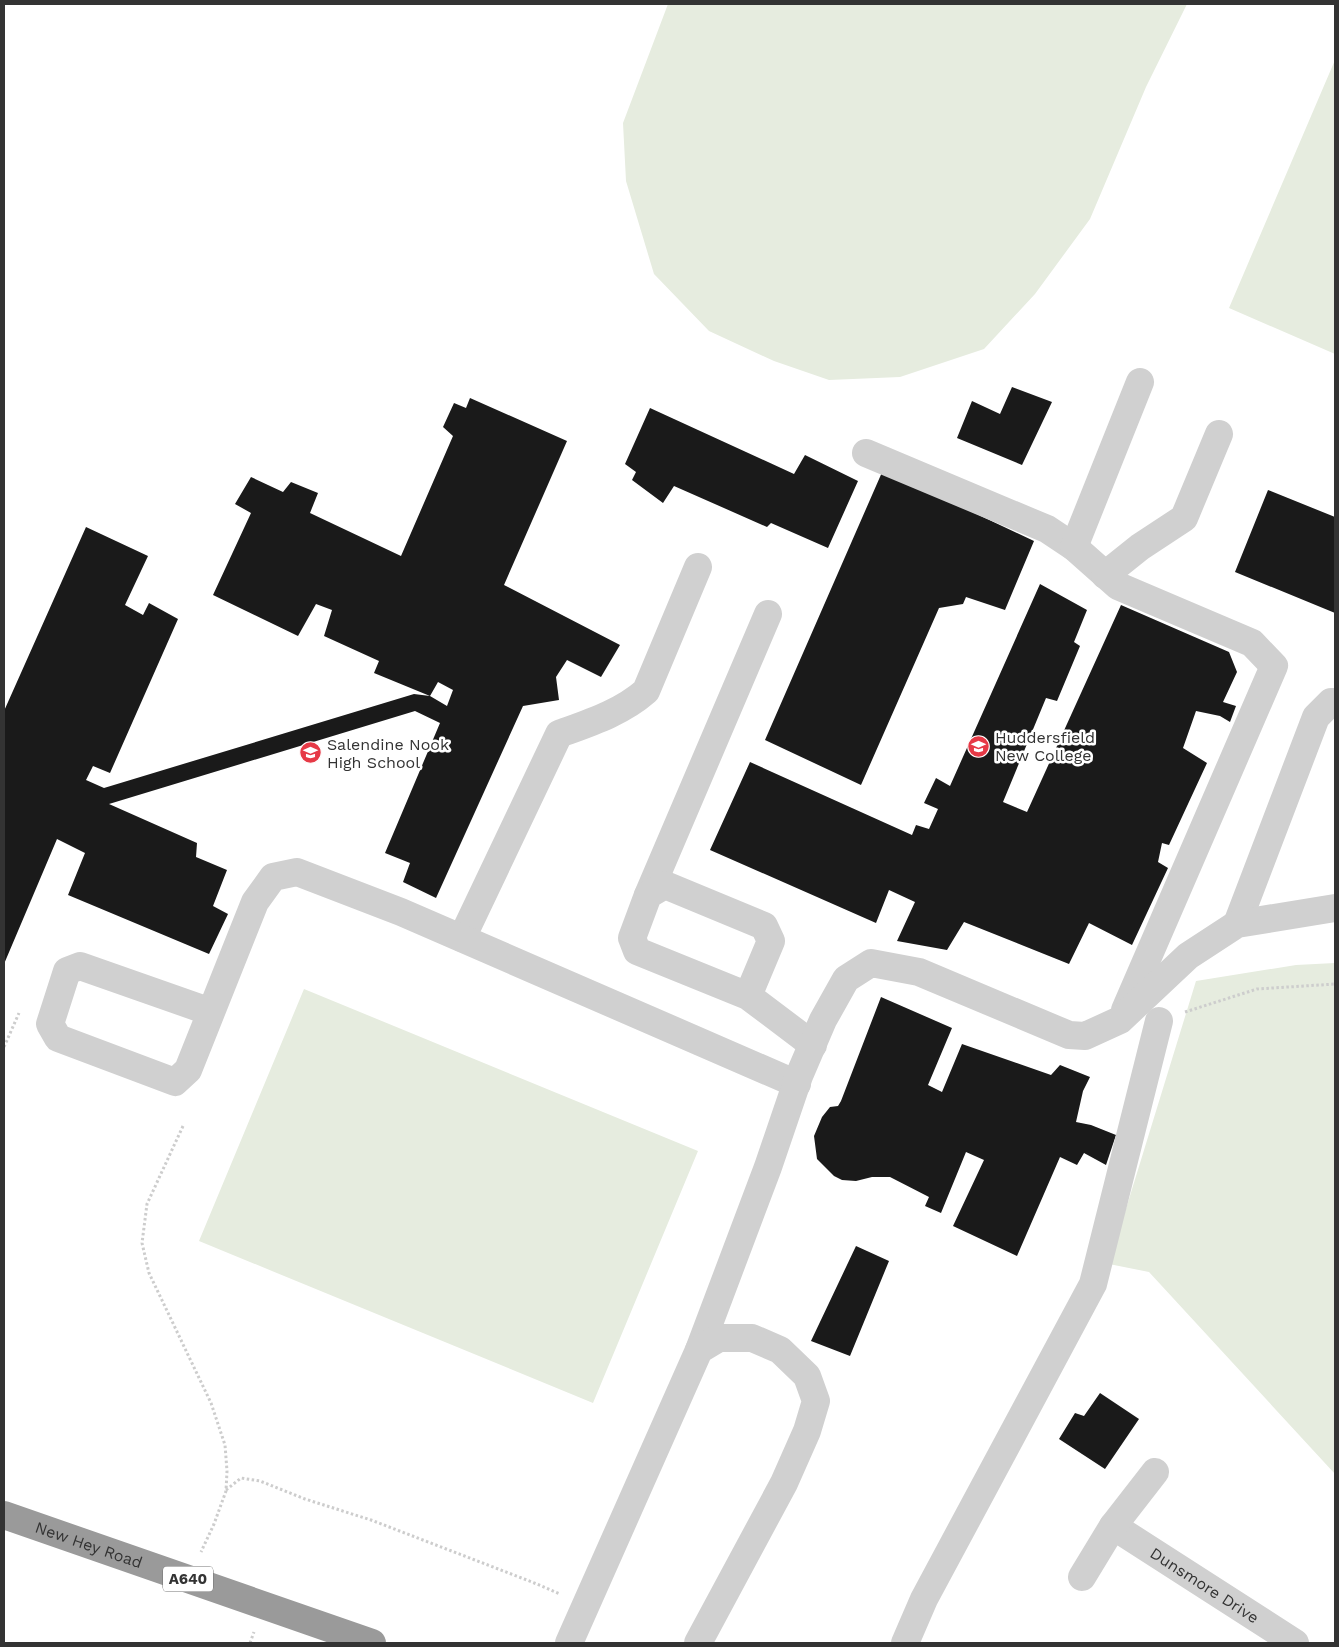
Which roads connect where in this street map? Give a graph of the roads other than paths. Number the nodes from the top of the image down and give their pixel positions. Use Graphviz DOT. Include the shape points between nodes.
graph roads {
  1 [pos="1140,382"];
  2 [pos="1219,434"];
  3 [pos="866,453"];
  4 [pos="1074,547"];
  5 [pos="698,567"];
  6 [pos="1105,575"];
  7 [pos="768,614"];
  8 [pos="1335,702"];
  9 [pos="648,895"];
  10 [pos="1335,908"];
  11 [pos="1237,924"];
  12 [pos="462,938"];
  13 [pos="748,996"];
  14 [pos="211,1012"];
  15 [pos="1120,1020"];
  16 [pos="1158,1021"];
  17 [pos="812,1044"];
  18 [pos="796,1084"];
  19 [pos="698,1350"];
  20 [pos="1155,1472"];
  21 [pos="4,1515"];
  22 [pos="1113,1526"];
  23 [pos="1082,1577"];
  24 [pos="372,1643"];
  25 [pos="569,1643"];
  26 [pos="698,1643"];
  27 [pos="905,1643"];
  28 [pos="1295,1643"];
  1 -- 4 [label="street"];
  2 -- 6 [label="street" via="1184,518"];
  3 -- 4 [label="street" via="1048,529"];
  4 -- 6 [label="street"];
  5 -- 12 [label="street" via="646,691 632,703 603,718 559,734"];
  6 -- 15 [label="street" via="1118,586 1252,644 1274,666"];
  7 -- 9 [label="street"];
  8 -- 11 [label="street" via="1316,717"];
  9 -- 13 [label="street" via="632,938 637,951"];
  9 -- 13 [label="street" via="666,885 764,926 771,941"];
  10 -- 11 [label="street"];
  11 -- 15 [label="street" via="1188,956"];
  12 -- 14 [label="street" via="297,872 273,877 255,902"];
  12 -- 18 [label="street"];
  13 -- 17 [label="street"];
  14 -- 14 [label="street" via="188,1070 175,1082 58,1038 50,1024 67,971 80,966"];
  15 -- 17 [label="street" via="1085,1036 1069,1035 919,972 871,963 846,979"];
  16 -- 27 [label="street" via="1094,1284 924,1600"];
  17 -- 18 [label="street"];
  18 -- 19 [label="street"];
  19 -- 25 [label="street"];
  19 -- 26 [label="street" via="719,1338 752,1338 780,1350 807,1376 816,1401 807,1431 784,1483"];
  20 -- 22 [label="street"];
  21 -- 24 [label="highway, New Hey Road / A640"];
  22 -- 23 [label="street"];
  22 -- 28 [label="street, Dunsmore Drive"];
}
